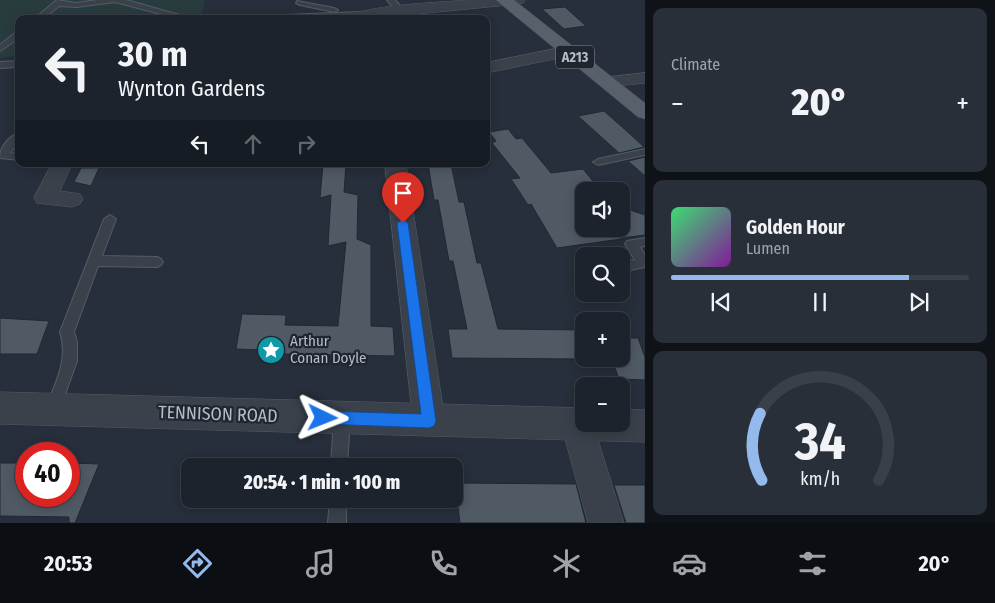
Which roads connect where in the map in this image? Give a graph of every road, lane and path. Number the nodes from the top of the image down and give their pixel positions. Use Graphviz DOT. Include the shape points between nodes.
graph roads {
  1 [pos="113,0"];
  2 [pos="117,0"];
  3 [pos="324,0"];
  4 [pos="509,0"];
  5 [pos="60,2"];
  6 [pos="300,3"];
  7 [pos="338,5"];
  8 [pos="396,5"];
  9 [pos="359,13"];
  10 [pos="43,15"];
  11 [pos="175,15"];
  12 [pos="317,15"];
  13 [pos="15,37"];
  14 [pos="0,48"];
  15 [pos="568,51"];
  16 [pos="15,64"];
  17 [pos="0,65"];
  18 [pos="490,67"];
  19 [pos="645,78"];
  20 [pos="607,82"];
  21 [pos="645,113"];
  22 [pos="15,139"];
  23 [pos="645,152"];
  24 [pos="15,158"];
  25 [pos="598,162"];
  26 [pos="60,167"];
  27 [pos="395,167"];
  28 [pos="72,199"];
  29 [pos="110,219"];
  30 [pos="645,242"];
  31 [pos="94,261"];
  32 [pos="157,262"];
  33 [pos="630,265"];
  34 [pos="0,408"];
  35 [pos="53,409"];
  36 [pos="342,418"];
  37 [pos="429,421"];
  38 [pos="575,424"];
  39 [pos="630,426"];
  40 [pos="645,426"];
  41 [pos="580,432"];
  42 [pos="339,458"];
  43 [pos="338,508"];
  44 [pos="337,523"];
  45 [pos="606,523"];
  1 -- 5 [label="lane" via="76,5"];
  2 -- 11 [label="lane"];
  3 -- 7 [label="lane"];
  4 -- 8 [label="street"];
  4 -- 15 [label="main road, A213"];
  5 -- 10 [label="lane"];
  6 -- 9 [label="lane"];
  8 -- 9 [label="street"];
  9 -- 12 [label="lane"];
  13 -- 14 [label="lane"];
  15 -- 18 [label="street"];
  15 -- 20 [label="main road, A213"];
  16 -- 17 [label="lane"];
  19 -- 20 [label="street"];
  20 -- 21 [label="main road, A213"];
  22 -- 24 [label="lane" via="3,156"];
  23 -- 25 [label="lane"];
  26 -- 28 [label="street" via="45,198"];
  27 -- 37 [label="street"];
  29 -- 31 [label="lane"];
  30 -- 33 [label="lane" via="631,244 644,263"];
  31 -- 32 [label="lane"];
  31 -- 35 [label="lane" via="67,332 72,346 70,360"];
  34 -- 35 [label="street, TENNISON ROAD"];
  35 -- 36 [label="street, TENNISON ROAD"];
  36 -- 37 [label="street, TENNISON ROAD"];
  36 -- 42 [label="lane"];
  37 -- 38 [label="street, TENNISON ROAD"];
  39 -- 40 [label="street, TENNISON ROAD"];
  41 -- 45 [label="street"];
  43 -- 44 [label="lane"];
}
